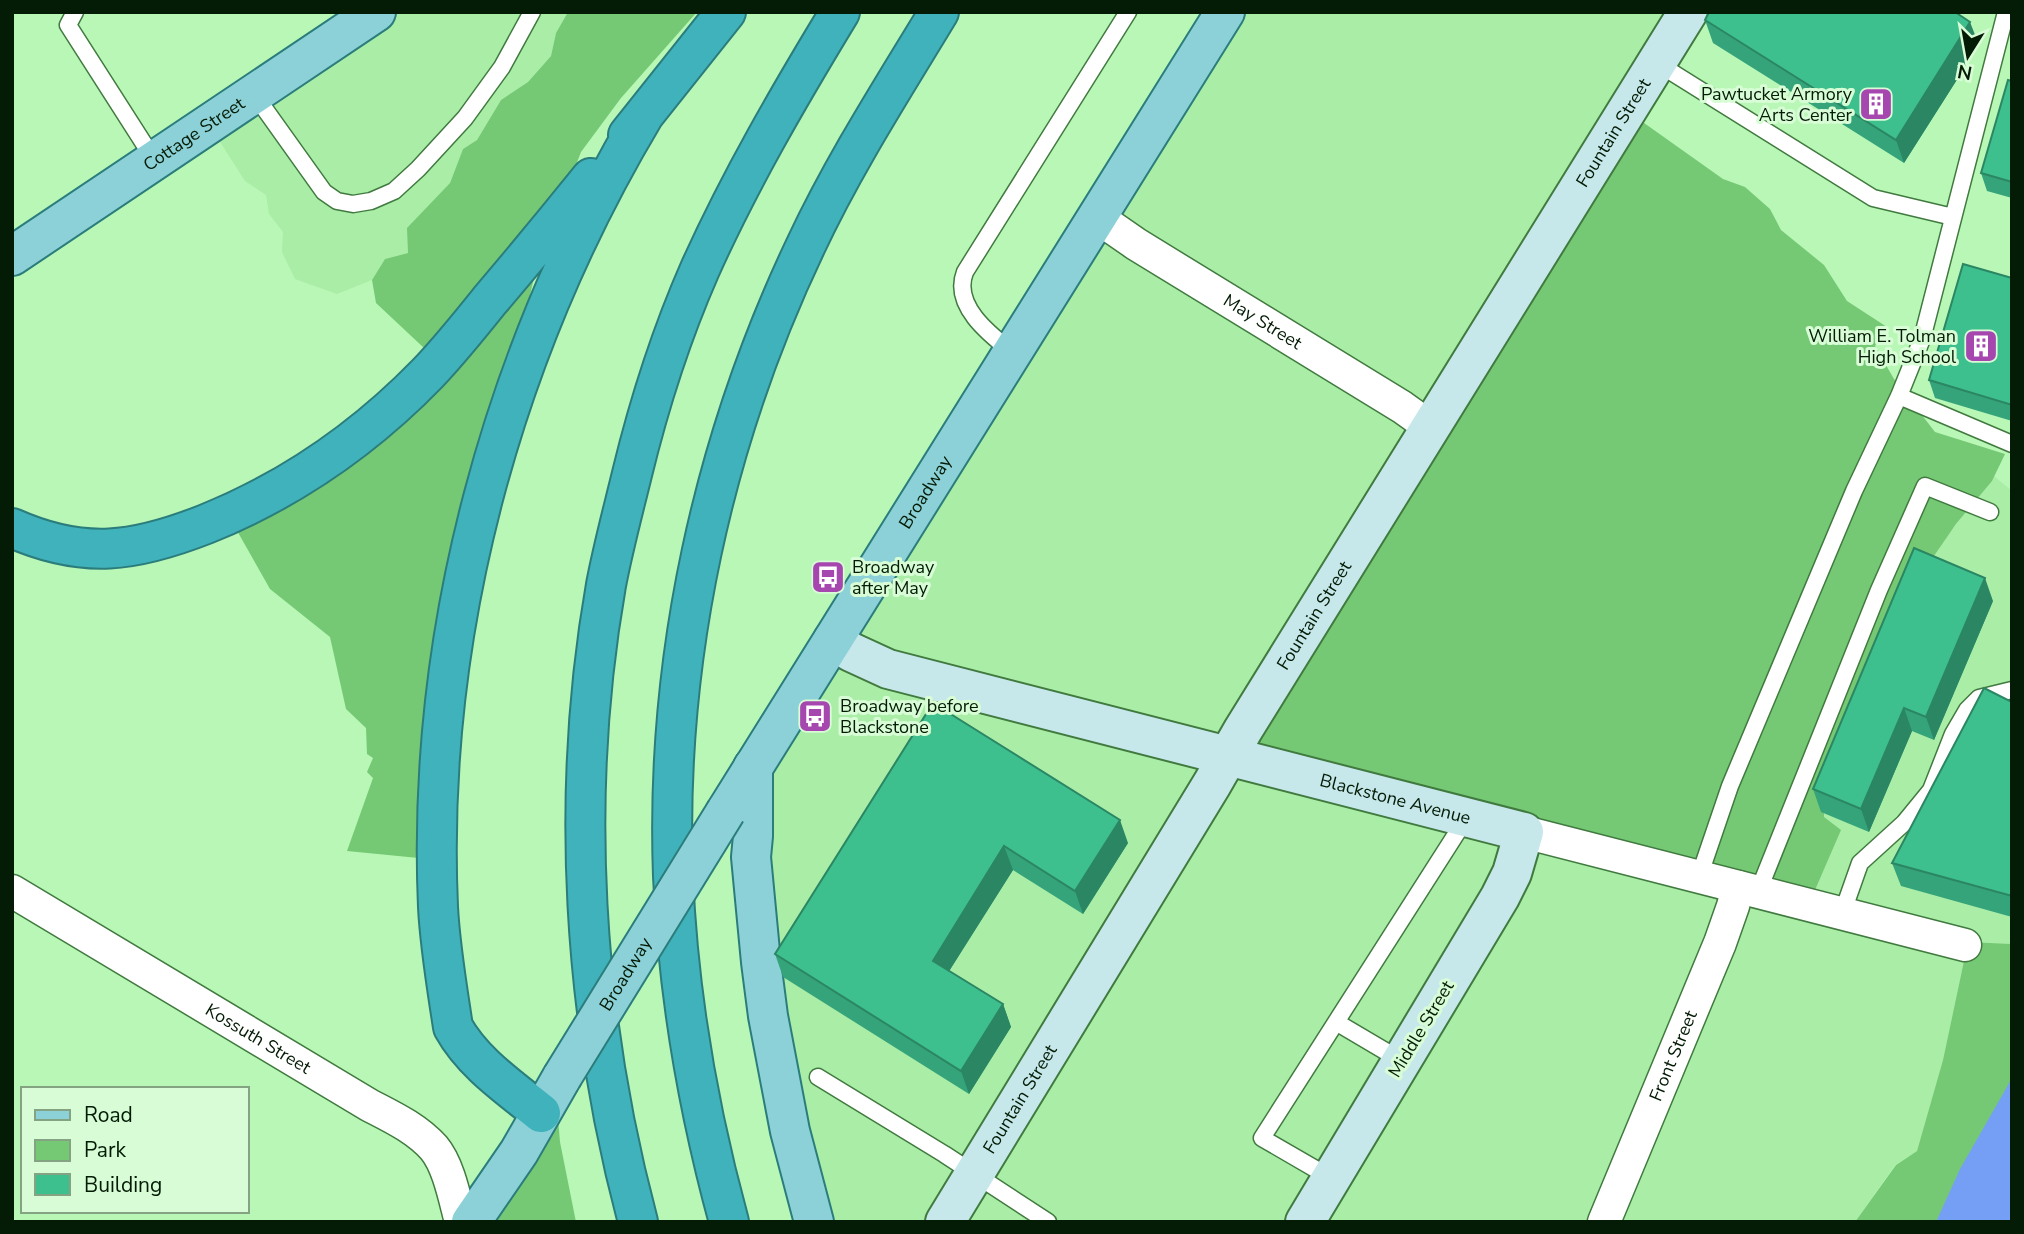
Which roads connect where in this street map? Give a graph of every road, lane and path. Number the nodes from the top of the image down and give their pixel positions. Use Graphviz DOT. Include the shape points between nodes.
graph roads {
  1 [pos="75,12"];
  2 [pos="376,12"];
  3 [pos="532,12"];
  4 [pos="726,12"];
  5 [pos="840,12"];
  6 [pos="939,12"];
  7 [pos="1128,12"];
  8 [pos="1225,12"];
  9 [pos="1688,12"];
  10 [pos="2006,12"];
  11 [pos="1656,62"];
  12 [pos="254,94"];
  13 [pos="644,115"];
  14 [pos="155,161"];
  15 [pos="1097,217"];
  16 [pos="1953,217"];
  17 [pos="12,256"];
  18 [pos="1013,353"];
  19 [pos="1899,396"];
  20 [pos="1430,427"];
  21 [pos="2012,444"];
  22 [pos="1990,512"];
  23 [pos="12,528"];
  24 [pos="833,640"];
  25 [pos="2012,690"];
  26 [pos="1228,757"];
  27 [pos="753,767"];
  28 [pos="1467,817"];
  29 [pos="1524,832"];
  30 [pos="1699,877"];
  31 [pos="1748,889"];
  32 [pos="12,891"];
  33 [pos="1842,914"];
  34 [pos="1965,945"];
  35 [pos="1336,1022"];
  36 [pos="1402,1061"];
  37 [pos="818,1077"];
  38 [pos="541,1113"];
  39 [pos="974,1174"];
  40 [pos="1331,1178"];
  41 [pos="461,1222"];
  42 [pos="471,1222"];
  43 [pos="638,1222"];
  44 [pos="729,1222"];
  45 [pos="814,1222"];
  46 [pos="945,1222"];
  47 [pos="1048,1222"];
  48 [pos="1306,1222"];
  49 [pos="1605,1222"];
  1 -- 14 [label="lane" via="68,25"];
  2 -- 12 [label="main road, Cottage Street"];
  3 -- 12 [label="lane" via="502,67 465,118 394,191 371,201 337,201 324,192"];
  4 -- 13 [label="highway"];
  5 -- 43 [label="highway" via="753,161 694,283 655,389 606,584 590,707 587,886 607,1082"];
  6 -- 44 [label="highway" via="833,190 781,299 722,467 695,585 674,760 673,876 693,1059"];
  7 -- 18 [label="lane" via="965,272 963,293 970,313"];
  8 -- 15 [label="main road, Broadway"];
  9 -- 11 [label="street, Fountain Street"];
  10 -- 16 [label="lane"];
  11 -- 16 [label="lane" via="1873,198"];
  11 -- 20 [label="street, Fountain Street"];
  12 -- 14 [label="main road, Cottage Street"];
  13 -- 23 [label="highway" via="430,372 361,435 313,469 227,516 127,548 82,549 43,541"];
  13 -- 38 [label="highway" via="567,263 493,461 468,562 444,719 438,910 453,1027 476,1059"];
  14 -- 17 [label="main road, Cottage Street"];
  15 -- 18 [label="main road, Broadway"];
  15 -- 20 [label="street, May Street"];
  16 -- 19 [label="lane" via="1919,348"];
  18 -- 24 [label="main road, Broadway"];
  19 -- 21 [label="lane"];
  19 -- 30 [label="lane" via="1854,491 1730,786"];
  20 -- 26 [label="street, Fountain Street"];
  22 -- 31 [label="lane" via="1925,486"];
  24 -- 26 [label="street, Blackstone Avenue" via="888,669"];
  24 -- 27 [label="main road, Broadway"];
  25 -- 33 [label="lane" via="1979,698 1967,710 1931,790 1904,823 1860,863"];
  26 -- 28 [label="street, Blackstone Avenue"];
  26 -- 39 [label="street, Fountain Street"];
  27 -- 38 [label="main road, Broadway, bridge"];
  27 -- 45 [label="main road" via="751,857 768,1016 790,1131"];
  28 -- 29 [label="street, Blackstone Avenue"];
  28 -- 35 [label="lane"];
  29 -- 30 [label="street, Blackstone Avenue"];
  29 -- 36 [label="street, Middle Street" via="1500,897"];
  30 -- 31 [label="street, Blackstone Avenue"];
  31 -- 33 [label="street, Blackstone Avenue"];
  31 -- 49 [label="street, Front Street" via="1724,933"];
  32 -- 41 [label="street, Kossuth Street" via="412,1128 435,1150"];
  33 -- 34 [label="street, Blackstone Avenue"];
  35 -- 36 [label="lane"];
  35 -- 40 [label="lane" via="1262,1138"];
  36 -- 40 [label="street, Middle Street"];
  37 -- 39 [label="lane"];
  38 -- 42 [label="main road, Broadway"];
  39 -- 46 [label="street, Fountain Street"];
  39 -- 47 [label="lane"];
  40 -- 48 [label="street, Middle Street"];
}
